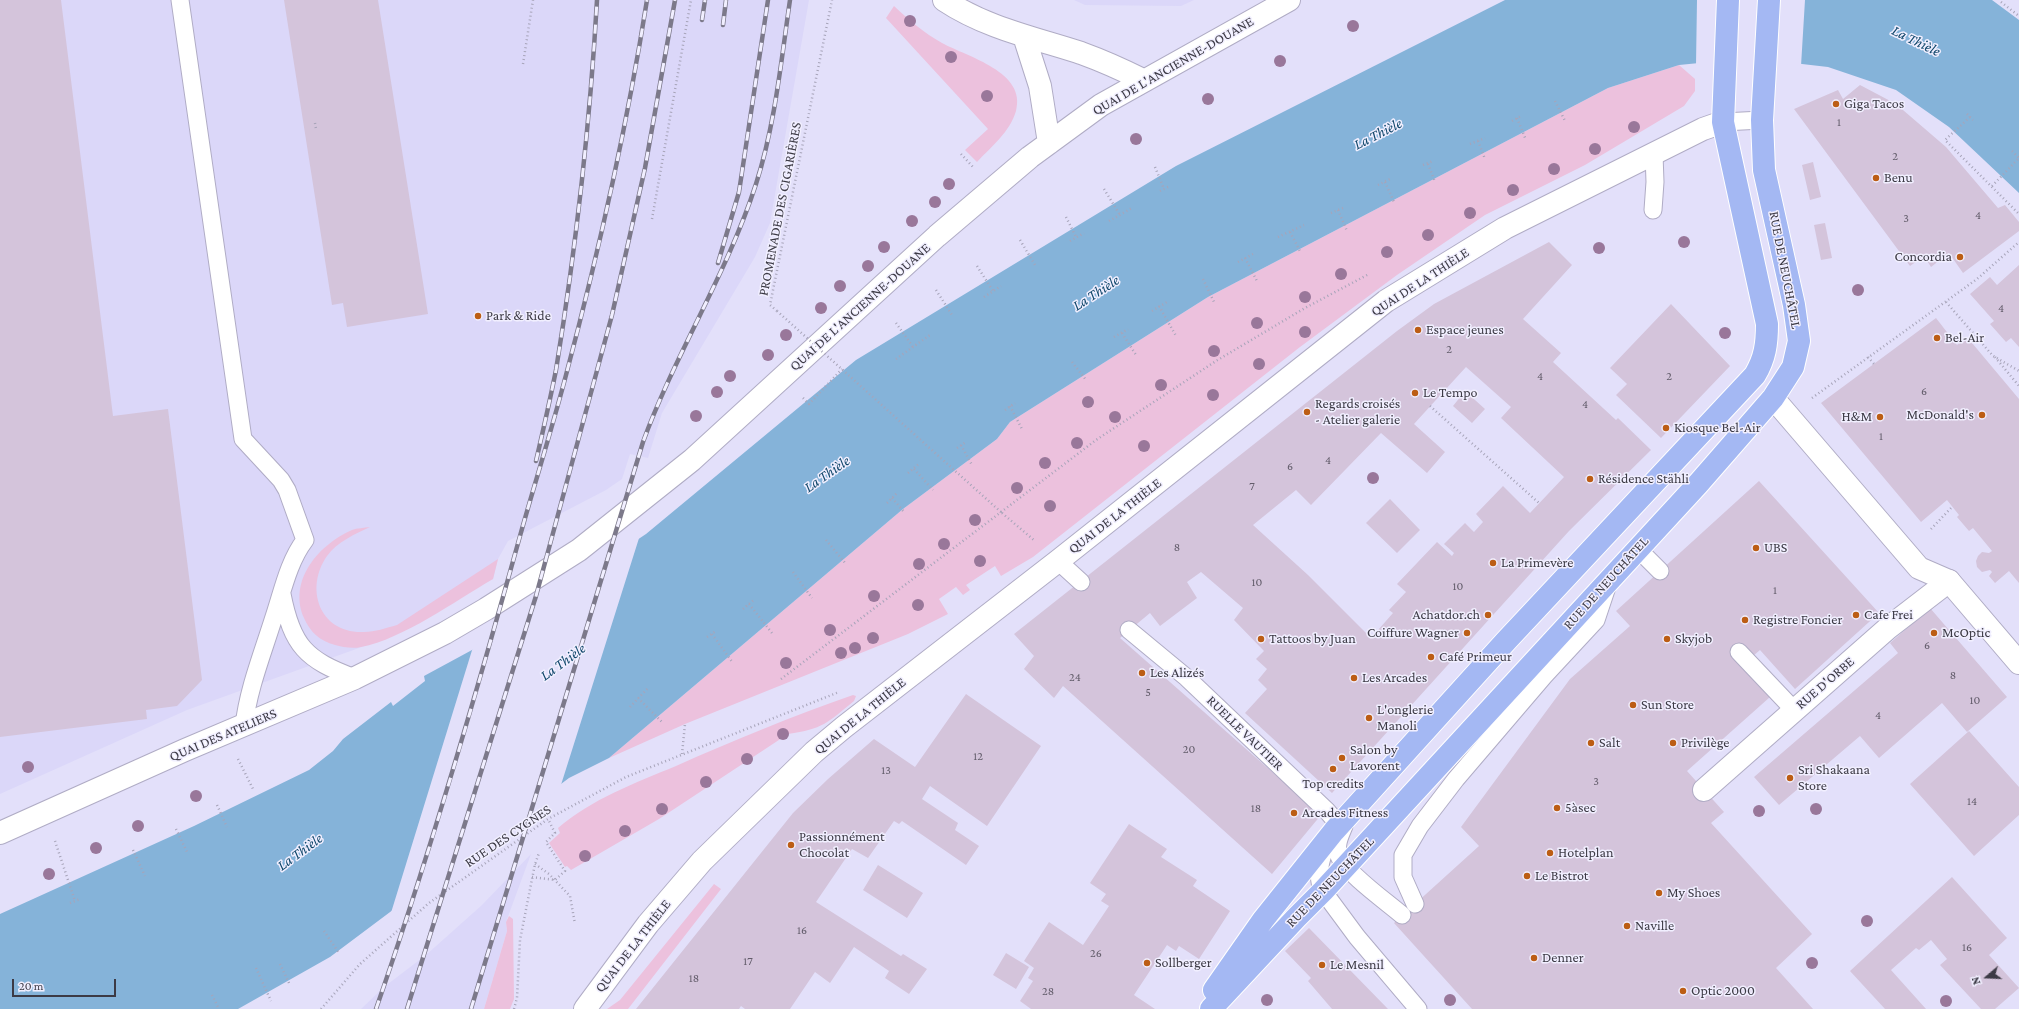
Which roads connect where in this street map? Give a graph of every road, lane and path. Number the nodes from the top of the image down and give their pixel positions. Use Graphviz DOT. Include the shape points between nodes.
graph roads {
  1 [pos="180,0"];
  2 [pos="534,0"];
  3 [pos="691,0"];
  4 [pos="832,0"];
  5 [pos="944,0"];
  6 [pos="1289,0"];
  7 [pos="1728,0"];
  8 [pos="1769,0"];
  9 [pos="2000,2"];
  10 [pos="2019,16"];
  11 [pos="1024,36"];
  12 [pos="523,64"];
  13 [pos="1143,80"];
  14 [pos="1555,101"];
  15 [pos="1967,114"];
  16 [pos="1522,116"];
  17 [pos="1970,117"];
  18 [pos="1517,118"];
  19 [pos="1762,120"];
  20 [pos="1973,120"];
  21 [pos="1512,121"];
  22 [pos="1565,121"];
  23 [pos="1723,122"];
  24 [pos="315,123"];
  25 [pos="316,129"];
  26 [pos="1485,138"];
  27 [pos="1526,140"];
  28 [pos="1478,141"];
  29 [pos="1049,143"];
  30 [pos="1470,144"];
  31 [pos="2012,151"];
  32 [pos="961,154"];
  33 [pos="1654,154"];
  34 [pos="2019,158"];
  35 [pos="1485,159"];
  36 [pos="1433,162"];
  37 [pos="1428,164"];
  38 [pos="1423,165"];
  39 [pos="1155,167"];
  40 [pos="976,170"];
  41 [pos="1390,179"];
  42 [pos="1385,182"];
  43 [pos="1435,182"];
  44 [pos="1378,185"];
  45 [pos="1170,186"];
  46 [pos="1992,186"];
  47 [pos="1104,189"];
  48 [pos="1164,189"];
  49 [pos="1160,191"];
  50 [pos="1394,202"];
  51 [pos="1344,207"];
  52 [pos="1132,208"];
  53 [pos="1338,210"];
  54 [pos="1653,210"];
  55 [pos="1331,213"];
  56 [pos="2019,214"];
  57 [pos="1120,215"];
  58 [pos="1066,217"];
  59 [pos="652,219"];
  60 [pos="1109,221"];
  61 [pos="1304,225"];
  62 [pos="1347,231"];
  63 [pos="1290,232"];
  64 [pos="1084,233"];
  65 [pos="1076,237"];
  66 [pos="1278,237"];
  67 [pos="1020,240"];
  68 [pos="1070,240"];
  69 [pos="2019,242"];
  70 [pos="1301,253"];
  71 [pos="1253,254"];
  72 [pos="1245,258"];
  73 [pos="1238,262"];
  74 [pos="1036,265"];
  75 [pos="977,266"];
  76 [pos="1374,272"];
  77 [pos="1202,279"];
  78 [pos="1257,281"];
  79 [pos="1001,286"];
  80 [pos="936,290"];
  81 [pos="993,291"];
  82 [pos="984,297"];
  83 [pos="1167,302"];
  84 [pos="1214,302"];
  85 [pos="1946,302"];
  86 [pos="1159,306"];
  87 [pos="1152,311"];
  88 [pos="952,315"];
  89 [pos="896,323"];
  90 [pos="1128,329"];
  91 [pos="1122,333"];
  92 [pos="930,336"];
  93 [pos="1176,336"];
  94 [pos="1114,337"];
  95 [pos="913,347"];
  96 [pos="1136,355"];
  97 [pos="1993,356"];
  98 [pos="1868,357"];
  99 [pos="896,359"];
  100 [pos="1072,362"];
  101 [pos="1874,364"];
  102 [pos="842,369"];
  103 [pos="2019,371"];
  104 [pos="1755,376"];
  105 [pos="1086,380"];
  106 [pos="2019,386"];
  107 [pos="798,393"];
  108 [pos="1773,398"];
  109 [pos="1812,398"];
  110 [pos="1015,403"];
  111 [pos="1010,406"];
  112 [pos="1430,406"];
  113 [pos="1005,410"];
  114 [pos="1022,429"];
  115 [pos="966,442"];
  116 [pos="961,445"];
  117 [pos="956,448"];
  118 [pos="920,463"];
  119 [pos="972,465"];
  120 [pos="914,469"];
  121 [pos="908,473"];
  122 [pos="933,490"];
  123 [pos="898,492"];
  124 [pos="892,498"];
  125 [pos="887,503"];
  126 [pos="1539,503"];
  127 [pos="1952,507"];
  128 [pos="905,513"];
  129 [pos="1002,513"];
  130 [pos="1931,530"];
  131 [pos="826,540"];
  132 [pos="1040,546"];
  133 [pos="1637,548"];
  134 [pos="1058,561"];
  135 [pos="846,564"];
  136 [pos="1660,571"];
  137 [pos="793,572"];
  138 [pos="1610,579"];
  139 [pos="1949,581"];
  140 [pos="1081,582"];
  141 [pos="282,593"];
  142 [pos="812,598"];
  143 [pos="755,599"];
  144 [pos="749,604"];
  145 [pos="743,609"];
  146 [pos="1129,630"];
  147 [pos="716,631"];
  148 [pos="445,633"];
  149 [pos="712,634"];
  150 [pos="772,634"];
  151 [pos="707,636"];
  152 [pos="1739,652"];
  153 [pos="733,663"];
  154 [pos="2019,663"];
  155 [pos="355,678"];
  156 [pos="781,679"];
  157 [pos="648,688"];
  158 [pos="638,698"];
  159 [pos="630,707"];
  160 [pos="1794,710"];
  161 [pos="662,722"];
  162 [pos="685,724"];
  163 [pos="244,726"];
  164 [pos="741,730"];
  165 [pos="682,754"];
  166 [pos="237,756"];
  167 [pos="1704,790"];
  168 [pos="254,791"];
  169 [pos="218,805"];
  170 [pos="548,819"];
  171 [pos="1340,824"];
  172 [pos="227,827"];
  173 [pos="176,829"];
  174 [pos="0,833"];
  175 [pos="54,840"];
  176 [pos="133,850"];
  177 [pos="187,852"];
  178 [pos="539,853"];
  179 [pos="535,864"];
  180 [pos="1346,866"];
  181 [pos="144,876"];
  182 [pos="532,877"];
  183 [pos="555,880"];
  184 [pos="1323,891"];
  185 [pos="80,899"];
  186 [pos="75,901"];
  187 [pos="70,903"];
  188 [pos="1415,904"];
  189 [pos="1402,915"];
  190 [pos="575,924"];
  191 [pos="324,931"];
  192 [pos="339,953"];
  193 [pos="280,964"];
  194 [pos="256,968"];
  195 [pos="289,983"];
  196 [pos="212,995"];
  197 [pos="271,1001"];
  198 [pos="219,1009"];
  199 [pos="321,1009"];
  200 [pos="514,1009"];
  201 [pos="585,1009"];
  202 [pos="1200,1009"];
  203 [pos="1211,1009"];
  204 [pos="1418,1009"];
  1 -- 141 [label="lane" via="243,439 281,480 305,540 299,547"];
  2 -- 12 [label="path"];
  3 -- 59 [label="path"];
  4 -- 102 [label="path, PROMENADE DES CIGARIÈRES, bridge" via="770,306"];
  5 -- 11 [label="street"];
  6 -- 13 [label="street, QUAI DE L'ANCIENNE-DOUANE"];
  7 -- 23 [label="main road, RUE DE NEUCHÂTEL"];
  8 -- 19 [label="main road, RUE DE NEUCHÂTEL"];
  9 -- 10 [label="path"];
  11 -- 13 [label="street" via="1108,63"];
  11 -- 29 [label="street" via="1040,86"];
  13 -- 29 [label="street, QUAI DE L'ANCIENNE-DOUANE" via="1101,105"];
  14 -- 22 [label="path"];
  15 -- 17 [label="path"];
  16 -- 18 [label="path"];
  17 -- 20 [label="path"];
  17 -- 46 [label="path" via="1945,140"];
  18 -- 21 [label="path"];
  18 -- 27 [label="path"];
  19 -- 23 [label="lane"];
  19 -- 108 [label="main road, RUE DE NEUCHÂTEL" via="1764,170 1794,304 1799,341 1793,367"];
  23 -- 33 [label="street, QUAI DE LA THIÈLE" via="1703,129"];
  23 -- 104 [label="main road, RUE DE NEUCHÂTEL" via="1767,324 1768,344 1763,362"];
  24 -- 25 [label="path"];
  26 -- 28 [label="path"];
  28 -- 30 [label="path"];
  28 -- 35 [label="path"];
  29 -- 148 [label="street, QUAI DE L'ANCIENNE-DOUANE" via="937,236 686,464 579,550"];
  31 -- 34 [label="path"];
  32 -- 40 [label="path"];
  33 -- 54 [label="lane"];
  33 -- 134 [label="street, QUAI DE LA THIÈLE" via="1505,228 1386,301"];
  34 -- 46 [label="path"];
  36 -- 37 [label="path"];
  37 -- 38 [label="path"];
  37 -- 43 [label="path"];
  39 -- 48 [label="path"];
  41 -- 42 [label="path"];
  42 -- 44 [label="path"];
  42 -- 50 [label="path"];
  45 -- 48 [label="path"];
  46 -- 56 [label="path"];
  47 -- 57 [label="path"];
  48 -- 49 [label="path"];
  51 -- 53 [label="path"];
  52 -- 57 [label="path"];
  53 -- 55 [label="path"];
  53 -- 62 [label="path"];
  57 -- 60 [label="path"];
  58 -- 65 [label="path"];
  61 -- 63 [label="path"];
  63 -- 66 [label="path"];
  63 -- 70 [label="path"];
  64 -- 65 [label="path"];
  65 -- 68 [label="path"];
  67 -- 74 [label="path"];
  69 -- 85 [label="path"];
  71 -- 72 [label="path"];
  72 -- 73 [label="path"];
  72 -- 78 [label="path"];
  75 -- 81 [label="path"];
  76 -- 129 [label="path" via="1305,308 1216,360 1096,440"];
  77 -- 84 [label="path"];
  79 -- 81 [label="path"];
  80 -- 88 [label="path"];
  81 -- 82 [label="path"];
  83 -- 86 [label="path"];
  85 -- 97 [label="path"];
  85 -- 98 [label="path"];
  86 -- 87 [label="path"];
  86 -- 93 [label="path"];
  89 -- 95 [label="path"];
  90 -- 91 [label="path"];
  91 -- 94 [label="path"];
  91 -- 96 [label="path"];
  92 -- 95 [label="path"];
  95 -- 99 [label="path"];
  97 -- 103 [label="path"];
  97 -- 106 [label="path"];
  98 -- 101 [label="path"];
  98 -- 109 [label="path"];
  100 -- 105 [label="path"];
  102 -- 107 [label="path" via="809,404"];
  102 -- 129 [label="path, PROMENADE DES CIGARIÈRES, bridge"];
  104 -- 108 [label="main road"];
  104 -- 171 [label="main road, RUE DE NEUCHÂTEL" via="1506,641"];
  108 -- 133 [label="main road, RUE DE NEUCHÂTEL" via="1698,484"];
  108 -- 139 [label="street" via="1918,568"];
  110 -- 111 [label="path"];
  111 -- 113 [label="path"];
  111 -- 114 [label="path"];
  112 -- 126 [label="path"];
  115 -- 116 [label="path"];
  116 -- 117 [label="path"];
  116 -- 119 [label="path"];
  118 -- 120 [label="path"];
  120 -- 121 [label="path"];
  120 -- 122 [label="path"];
  123 -- 124 [label="path"];
  124 -- 125 [label="path"];
  124 -- 128 [label="path"];
  127 -- 130 [label="path"];
  129 -- 132 [label="path, PROMENADE DES CIGARIÈRES"];
  129 -- 156 [label="path"];
  131 -- 135 [label="path"];
  133 -- 136 [label="lane"];
  133 -- 138 [label="main road, RUE DE NEUCHÂTEL"];
  134 -- 140 [label="lane"];
  134 -- 201 [label="street, QUAI DE LA THIÈLE" via="814,752 702,861 648,924"];
  137 -- 142 [label="path"];
  138 -- 180 [label="main road, RUE DE NEUCHÂTEL"];
  138 -- 188 [label="lane" via="1596,620 1544,676 1420,826 1403,855 1404,877"];
  139 -- 154 [label="street"];
  139 -- 160 [label="street, RUE D'ORBE" via="1888,628"];
  141 -- 155 [label="lane" via="292,631 303,649 328,668"];
  141 -- 163 [label="lane" via="246,704"];
  143 -- 144 [label="path"];
  144 -- 145 [label="path"];
  144 -- 150 [label="path"];
  146 -- 171 [label="lane, RUELLE VAUTIER" via="1192,673"];
  147 -- 149 [label="path"];
  148 -- 155 [label="street, QUAI DES ATELIERS"];
  149 -- 151 [label="path"];
  149 -- 153 [label="path"];
  152 -- 160 [label="lane"];
  155 -- 163 [label="street, QUAI DES ATELIERS"];
  157 -- 158 [label="path"];
  158 -- 159 [label="path"];
  158 -- 161 [label="path"];
  160 -- 167 [label="street, RUE D'ORBE"];
  162 -- 165 [label="path"];
  163 -- 174 [label="street, QUAI DES ATELIERS"];
  164 -- 165 [label="path, RUE DES CYGNES"];
  165 -- 170 [label="path, RUE DES CYGNES" via="626,777"];
  166 -- 168 [label="path"];
  169 -- 172 [label="path"];
  170 -- 183 [label="path" via="555,833 546,842 564,871"];
  170 -- 199 [label="path, RUE DES CYGNES" via="429,903 360,964"];
  171 -- 180 [label="lane" via="1339,855"];
  171 -- 184 [label="lane" via="1323,854 1320,867"];
  171 -- 202 [label="main road, RUE DE NEUCHÂTEL" via="1263,920"];
  173 -- 177 [label="path"];
  175 -- 186 [label="path"];
  176 -- 181 [label="path"];
  178 -- 179 [label="path"];
  179 -- 182 [label="path"];
  179 -- 183 [label="path"];
  180 -- 184 [label="main road, RUE DE NEUCHÂTEL"];
  180 -- 189 [label="lane"];
  182 -- 183 [label="path"];
  182 -- 200 [label="path" via="520,940 517,998"];
  183 -- 190 [label="path" via="570,896"];
  184 -- 203 [label="main road, RUE DE NEUCHÂTEL"];
  184 -- 204 [label="lane" via="1357,937"];
  185 -- 186 [label="path"];
  186 -- 187 [label="path"];
  191 -- 192 [label="path"];
  193 -- 195 [label="path"];
  194 -- 197 [label="path"];
  196 -- 198 [label="path"];
}
